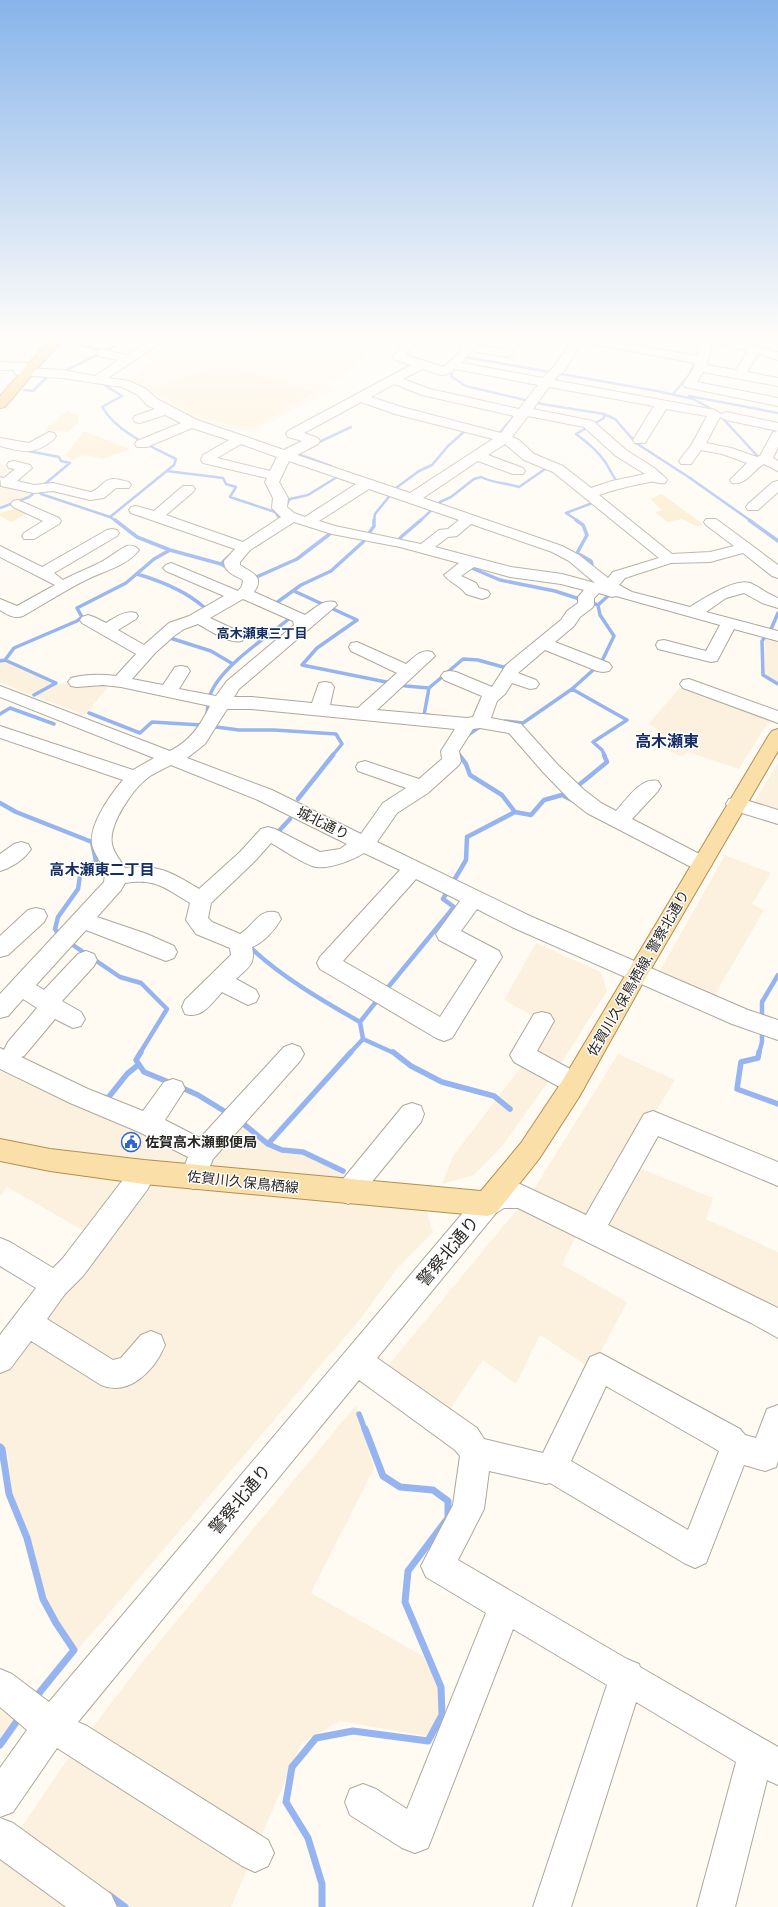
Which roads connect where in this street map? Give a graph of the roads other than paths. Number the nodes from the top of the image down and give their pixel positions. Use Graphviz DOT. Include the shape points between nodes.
graph roads {
  1 [pos="187,425"];
  2 [pos="198,425"];
  3 [pos="310,425"];
  4 [pos="455,425"];
  5 [pos="510,425"];
  6 [pos="589,425"];
  7 [pos="649,425"];
  8 [pos="709,425"];
  9 [pos="164,435"];
  10 [pos="778,435"];
  11 [pos="49,436"];
  12 [pos="500,437"];
  13 [pos="240,439"];
  14 [pos="640,440"];
  15 [pos="177,441"];
  16 [pos="0,442"];
  17 [pos="144,443"];
  18 [pos="698,445"];
  19 [pos="285,455"];
  20 [pos="478,456"];
  21 [pos="761,460"];
  22 [pos="686,461"];
  23 [pos="14,465"];
  24 [pos="778,467"];
  25 [pos="518,471"];
  26 [pos="274,476"];
  27 [pos="738,480"];
  28 [pos="88,481"];
  29 [pos="3,482"];
  30 [pos="367,484"];
  31 [pos="124,485"];
  32 [pos="778,485"];
  33 [pos="188,489"];
  34 [pos="37,490"];
  35 [pos="74,492"];
  36 [pos="590,495"];
  37 [pos="411,499"];
  38 [pos="753,507"];
  39 [pos="136,510"];
  40 [pos="283,512"];
  41 [pos="156,516"];
  42 [pos="470,518"];
  43 [pos="307,522"];
  44 [pos="712,522"];
  45 [pos="88,530"];
  46 [pos="29,536"];
  47 [pos="238,545"];
  48 [pos="746,548"];
  49 [pos="423,549"];
  50 [pos="131,550"];
  51 [pos="0,551"];
  52 [pos="710,557"];
  53 [pos="667,559"];
  54 [pos="468,564"];
  55 [pos="171,568"];
  56 [pos="724,568"];
  57 [pos="43,573"];
  58 [pos="778,573"];
  59 [pos="65,586"];
  60 [pos="246,587"];
  61 [pos="482,594"];
  62 [pos="599,594"];
  63 [pos="778,603"];
  64 [pos="0,604"];
  65 [pos="327,607"];
  66 [pos="26,609"];
  67 [pos="693,613"];
  68 [pos="130,616"];
  69 [pos="42,619"];
  70 [pos="88,620"];
  71 [pos="190,622"];
  72 [pos="729,623"];
  73 [pos="302,625"];
  74 [pos="106,630"];
  75 [pos="773,633"];
  76 [pos="372,636"];
  77 [pos="236,637"];
  78 [pos="545,644"];
  79 [pos="664,645"];
  80 [pos="147,653"];
  81 [pos="426,656"];
  82 [pos="599,666"];
  83 [pos="181,671"];
  84 [pos="508,675"];
  85 [pos="450,676"];
  86 [pos="400,680"];
  87 [pos="77,682"];
  88 [pos="122,682"];
  89 [pos="530,684"];
  90 [pos="689,684"];
  91 [pos="325,687"];
  92 [pos="0,691"];
  93 [pos="167,693"];
  94 [pos="494,694"];
  95 [pos="213,701"];
  96 [pos="320,709"];
  97 [pos="363,713"];
  98 [pos="778,717"];
  99 [pos="487,724"];
  100 [pos="0,732"];
  101 [pos="778,735"];
  102 [pos="170,758"];
  103 [pos="365,767"];
  104 [pos="136,778"];
  105 [pos="651,786"];
  106 [pos="421,788"];
  107 [pos="736,804"];
  108 [pos="778,817"];
  109 [pos="619,820"];
  110 [pos="365,843"];
  111 [pos="20,849"];
  112 [pos="0,864"];
  113 [pos="702,864"];
  114 [pos="414,868"];
  115 [pos="117,877"];
  116 [pos="457,890"];
  117 [pos="201,900"];
  118 [pos="36,916"];
  119 [pos="270,919"];
  120 [pos="71,932"];
  121 [pos="244,941"];
  122 [pos="0,949"];
  123 [pos="166,952"];
  124 [pos="86,960"];
  125 [pos="637,973"];
  126 [pos="221,981"];
  127 [pos="21,986"];
  128 [pos="248,996"];
  129 [pos="49,1004"];
  130 [pos="193,1007"];
  131 [pos="0,1009"];
  132 [pos="73,1019"];
  133 [pos="542,1021"];
  134 [pos="768,1027"];
  135 [pos="8,1053"];
  136 [pos="292,1054"];
  137 [pos="574,1083"];
  138 [pos="173,1089"];
  139 [pos="412,1114"];
  140 [pos="148,1124"];
  141 [pos="0,1150"];
  142 [pos="203,1152"];
  143 [pos="144,1172"];
  144 [pos="778,1174"];
  145 [pos="193,1177"];
  146 [pos="348,1192"];
  147 [pos="487,1204"];
  148 [pos="593,1226"];
  149 [pos="0,1251"];
  150 [pos="55,1285"];
  151 [pos="27,1323"];
  152 [pos="778,1324"];
  153 [pos="151,1345"];
  154 [pos="0,1359"];
  155 [pos="356,1360"];
  156 [pos="778,1420"];
  157 [pos="736,1447"];
  158 [pos="475,1452"];
  159 [pos="552,1467"];
  160 [pos="505,1606"];
  161 [pos="627,1676"];
  162 [pos="26,1707"];
  163 [pos="767,1760"];
  164 [pos="0,1799"];
  165 [pos="363,1802"];
  166 [pos="0,1836"];
  167 [pos="255,1853"];
  168 [pos="98,1907"];
  169 [pos="552,1907"];
  170 [pos="716,1907"];
  1 -- 9 [label="street"];
  2 -- 13 [label="street"];
  3 -- 19 [label="street" via="293,434 312,441"];
  4 -- 12 [label="street"];
  5 -- 12 [label="street"];
  6 -- 36 [label="street" via="621,453 655,476 619,484"];
  7 -- 14 [label="street"];
  8 -- 18 [label="street"];
  9 -- 15 [label="street"];
  9 -- 17 [label="street"];
  10 -- 21 [label="street"];
  11 -- 16 [label="street" via="38,446 31,448"];
  12 -- 20 [label="street"];
  12 -- 36 [label="street" via="514,443 529,457 558,469"];
  13 -- 19 [label="street"];
  13 -- 26 [label="street" via="208,460"];
  18 -- 21 [label="street"];
  18 -- 22 [label="street"];
  19 -- 26 [label="street"];
  19 -- 30 [label="street"];
  20 -- 25 [label="street"];
  20 -- 37 [label="street"];
  21 -- 24 [label="street"];
  21 -- 27 [label="street"];
  23 -- 29 [label="street" via="25,468"];
  26 -- 40 [label="street" via="272,482 281,495"];
  28 -- 35 [label="street"];
  29 -- 34 [label="street"];
  30 -- 37 [label="street"];
  30 -- 43 [label="street"];
  31 -- 35 [label="street" via="113,483 99,495 90,496"];
  32 -- 38 [label="street"];
  33 -- 41 [label="street"];
  34 -- 35 [label="street" via="52,487"];
  34 -- 46 [label="street" via="35,497 12,506 54,521"];
  36 -- 53 [label="street"];
  37 -- 42 [label="street"];
  39 -- 41 [label="street"];
  40 -- 43 [label="street"];
  40 -- 60 [label="street" via="288,520 245,548 232,561 232,567"];
  41 -- 47 [label="street"];
  42 -- 49 [label="street" via="452,533 444,533"];
  42 -- 62 [label="street" via="574,558"];
  43 -- 49 [label="street" via="332,530"];
  44 -- 48 [label="street"];
  45 -- 57 [label="street" via="108,536"];
  48 -- 52 [label="street"];
  48 -- 58 [label="street"];
  49 -- 54 [label="street"];
  50 -- 59 [label="street" via="103,568 83,575"];
  51 -- 57 [label="street"];
  52 -- 53 [label="street"];
  52 -- 56 [label="street"];
  53 -- 62 [label="street" via="620,576"];
  54 -- 61 [label="street" via="452,574 470,586 472,591"];
  54 -- 62 [label="street" via="562,579"];
  55 -- 60 [label="street"];
  57 -- 59 [label="street"];
  59 -- 66 [label="street"];
  60 -- 71 [label="street"];
  60 -- 73 [label="street" via="300,619"];
  62 -- 67 [label="street"];
  62 -- 78 [label="street" via="573,614 568,623"];
  63 -- 67 [label="street" via="768,600 745,585 720,595"];
  64 -- 66 [label="street" via="17,613"];
  65 -- 73 [label="street"];
  66 -- 69 [label="street"];
  67 -- 72 [label="street"];
  68 -- 74 [label="street"];
  70 -- 74 [label="street"];
  71 -- 77 [label="street"];
  71 -- 80 [label="street" via="177,626"];
  72 -- 75 [label="street"];
  72 -- 79 [label="street" via="711,658"];
  73 -- 95 [label="street"];
  74 -- 80 [label="street"];
  76 -- 86 [label="street" via="352,651"];
  78 -- 82 [label="street"];
  78 -- 84 [label="street"];
  80 -- 88 [label="street"];
  81 -- 86 [label="street"];
  83 -- 93 [label="street"];
  84 -- 89 [label="street"];
  84 -- 94 [label="street"];
  85 -- 94 [label="street"];
  86 -- 97 [label="street"];
  87 -- 88 [label="street"];
  88 -- 93 [label="street"];
  90 -- 98 [label="street"];
  91 -- 96 [label="street"];
  92 -- 102 [label="street, 城北通り"];
  93 -- 95 [label="street"];
  94 -- 99 [label="street" via="489,699"];
  95 -- 96 [label="street"];
  95 -- 102 [label="street" via="209,725 188,749"];
  96 -- 97 [label="street"];
  97 -- 99 [label="street"];
  99 -- 106 [label="street" via="450,751 452,761"];
  99 -- 109 [label="street" via="515,728 572,790 594,808"];
  100 -- 104 [label="street"];
  101 -- 107 [label="main road, 佐賀川久保鳥栖線, 警察北通り"];
  102 -- 104 [label="street"];
  102 -- 110 [label="street, 城北通り" via="265,795"];
  103 -- 106 [label="street"];
  104 -- 115 [label="street" via="113,808 100,840 104,853 114,864"];
  105 -- 109 [label="street"];
  106 -- 110 [label="street" via="390,808"];
  107 -- 108 [label="street"];
  107 -- 113 [label="main road, 佐賀川久保鳥栖線, 警察北通り"];
  109 -- 113 [label="street"];
  110 -- 114 [label="street, 城北通り"];
  110 -- 117 [label="street" via="345,855 318,860 273,836"];
  111 -- 112 [label="street"];
  113 -- 125 [label="main road, 佐賀川久保鳥栖線, 警察北通り"];
  114 -- 116 [label="street, 城北通り"];
  114 -- 116 [label="street" via="328,962 444,1031 492,957 447,934"];
  115 -- 117 [label="street" via="142,873 166,878"];
  115 -- 120 [label="street" via="114,885"];
  116 -- 125 [label="street, 城北通り"];
  117 -- 121 [label="street" via="197,920 204,928"];
  118 -- 122 [label="street"];
  119 -- 121 [label="street"];
  120 -- 123 [label="street" via="138,940"];
  120 -- 127 [label="street"];
  121 -- 126 [label="street" via="243,958"];
  124 -- 129 [label="street"];
  125 -- 134 [label="street, 城北通り" via="740,1018"];
  125 -- 137 [label="main road, 佐賀川久保鳥栖線, 警察北通り"];
  126 -- 128 [label="street"];
  126 -- 130 [label="street"];
  127 -- 129 [label="street"];
  127 -- 131 [label="street"];
  129 -- 132 [label="street"];
  129 -- 135 [label="street"];
  133 -- 137 [label="street" via="522,1055"];
  135 -- 140 [label="street" via="79,1096"];
  136 -- 142 [label="street"];
  137 -- 147 [label="main road, 佐賀川久保鳥栖線, 警察北通り" via="530,1151"];
  138 -- 140 [label="street"];
  139 -- 146 [label="street"];
  140 -- 142 [label="street"];
  141 -- 143 [label="main road, 佐賀川久保鳥栖線" via="50,1160"];
  142 -- 145 [label="street"];
  143 -- 145 [label="main road, 佐賀川久保鳥栖線"];
  143 -- 150 [label="street" via="73,1267"];
  144 -- 148 [label="street" via="653,1122"];
  145 -- 146 [label="main road, 佐賀川久保鳥栖線"];
  146 -- 147 [label="main road, 佐賀川久保鳥栖線"];
  147 -- 148 [label="street" via="501,1196 520,1196"];
  147 -- 155 [label="street, 警察北通り"];
  148 -- 152 [label="street"];
  149 -- 150 [label="street"];
  150 -- 151 [label="street"];
  151 -- 153 [label="street" via="111,1375 129,1371"];
  151 -- 154 [label="street"];
  155 -- 158 [label="street" via="390,1387 466,1439"];
  155 -- 162 [label="street, 警察北通り"];
  156 -- 157 [label="street" via="765,1456"];
  157 -- 159 [label="street" via="729,1440 600,1367"];
  157 -- 159 [label="street" via="696,1552"];
  158 -- 159 [label="street" via="546,1469"];
  158 -- 160 [label="street" via="468,1509 437,1566"];
  160 -- 161 [label="street"];
  160 -- 165 [label="street" via="415,1835"];
  161 -- 163 [label="street"];
  161 -- 169 [label="street"];
  162 -- 164 [label="street, 警察北通り"];
  162 -- 167 [label="street"];
  163 -- 170 [label="street"];
  166 -- 168 [label="street"];
}
